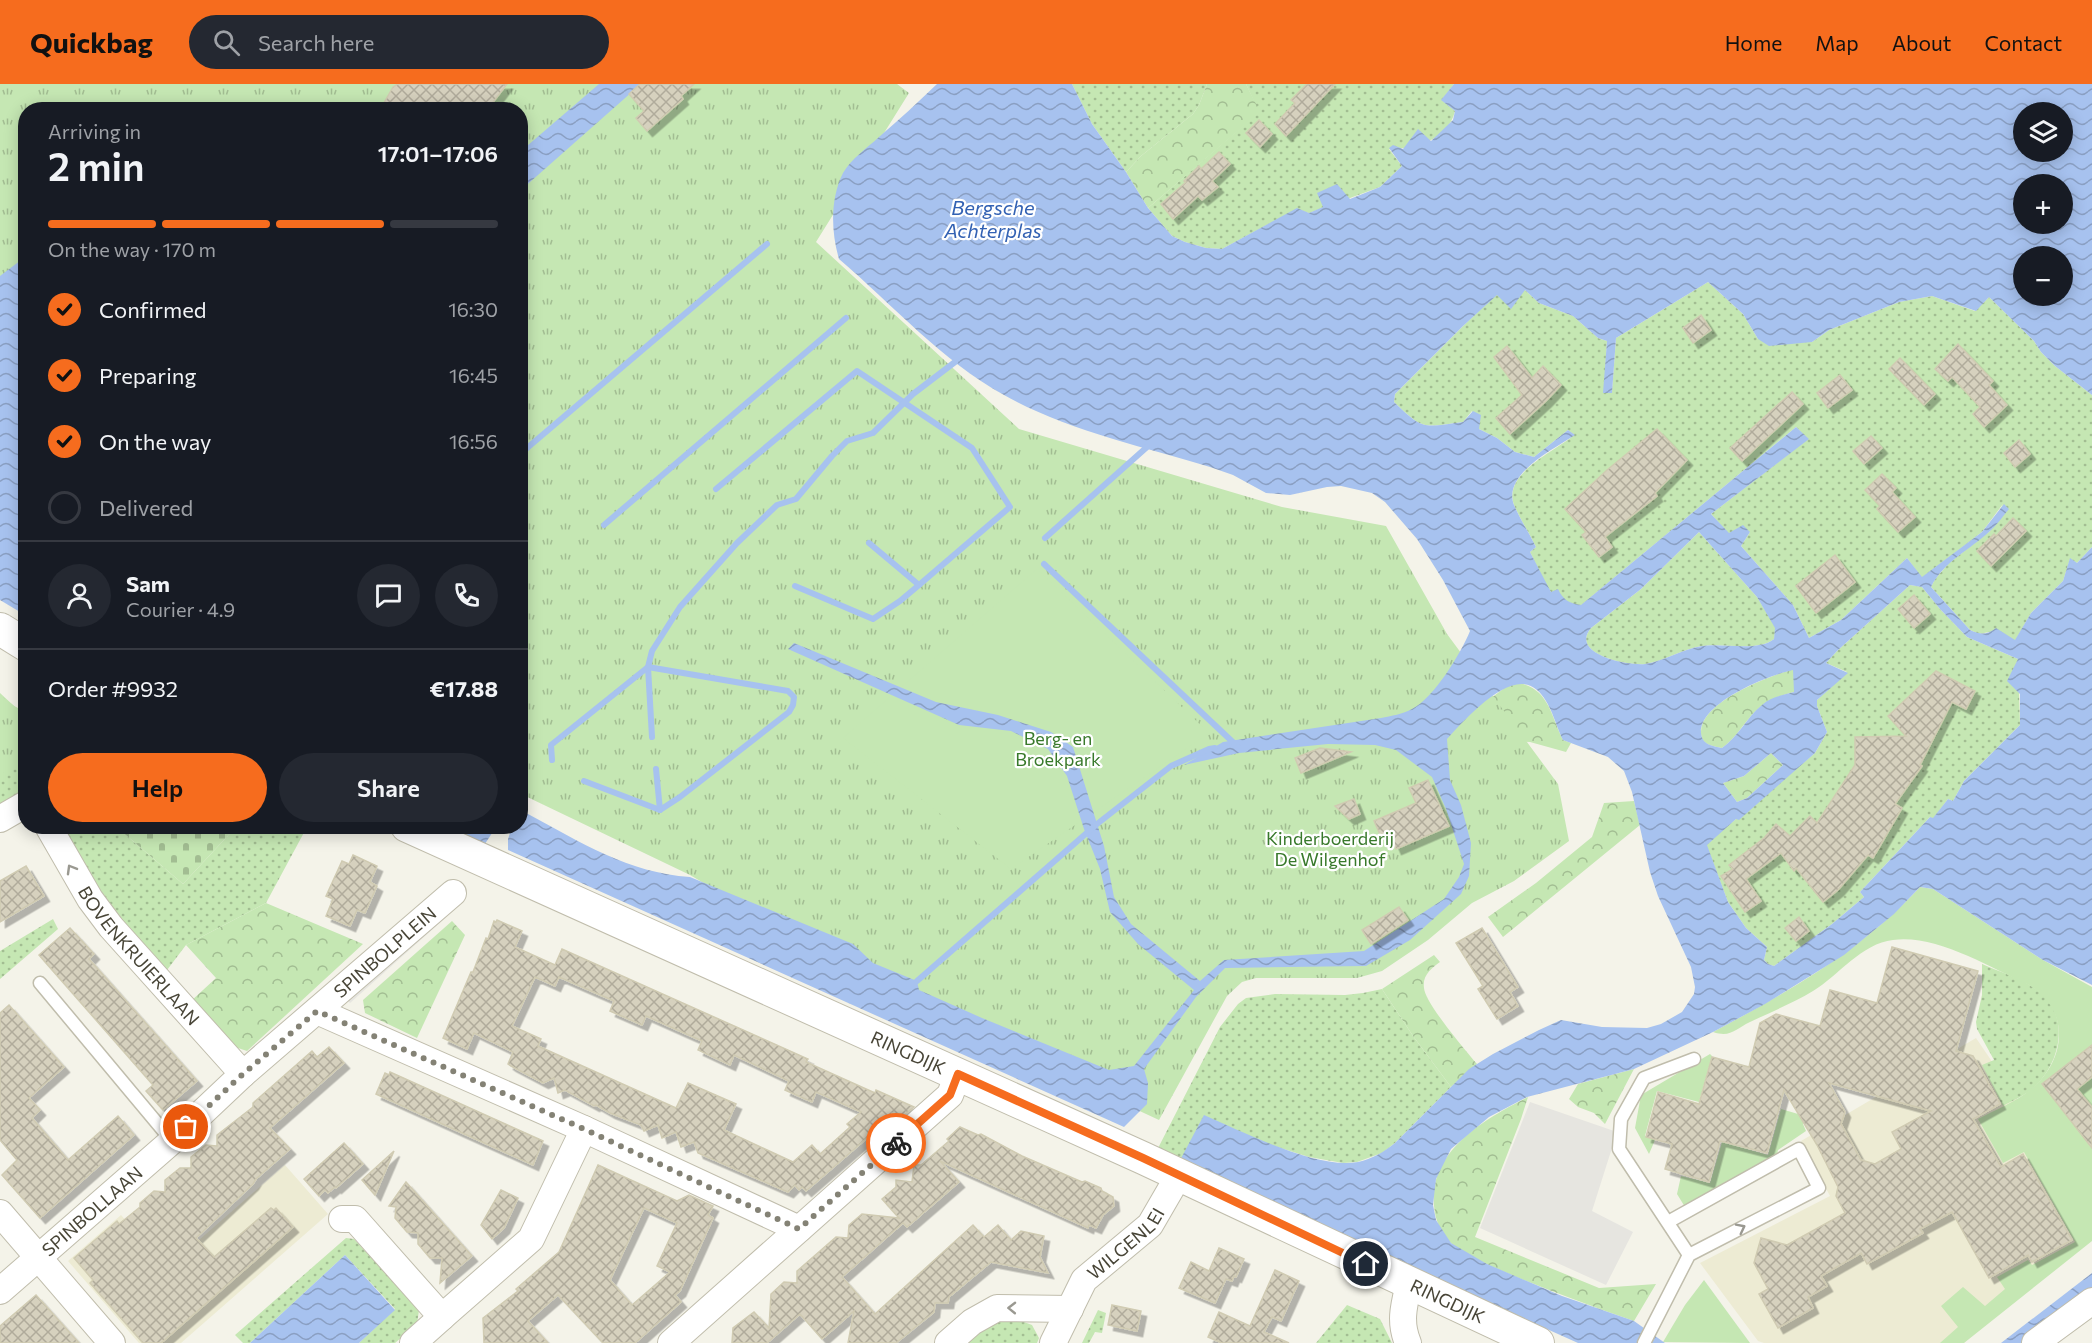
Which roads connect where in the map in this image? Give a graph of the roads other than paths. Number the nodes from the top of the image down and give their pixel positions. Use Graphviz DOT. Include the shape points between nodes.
graph roads {
  1 [pos="0,629"];
  2 [pos="18,640"];
  3 [pos="18,809"];
  4 [pos="0,819"];
  5 [pos="53,834"];
  6 [pos="425,834"];
  7 [pos="453,893"];
  8 [pos="40,983"];
  9 [pos="317,1011"];
  10 [pos="1694,1059"];
  11 [pos="243,1074"];
  12 [pos="958,1074"];
  13 [pos="584,1129"];
  14 [pos="172,1140"];
  15 [pos="1179,1176"];
  16 [pos="0,1213"];
  17 [pos="342,1219"];
  18 [pos="1668,1222"];
  19 [pos="799,1229"];
  20 [pos="1689,1255"];
  21 [pos="38,1258"];
  22 [pos="1409,1284"];
  23 [pos="0,1291"];
  24 [pos="2092,1301"];
  25 [pos="1070,1309"];
  26 [pos="442,1317"];
  27 [pos="112,1343"];
  28 [pos="412,1343"];
  29 [pos="671,1343"];
  30 [pos="948,1343"];
  31 [pos="1053,1343"];
  32 [pos="1408,1343"];
  33 [pos="1538,1343"];
  34 [pos="1644,1343"];
  35 [pos="2035,1343"];
  1 -- 2 [label="street"];
  3 -- 4 [label="street"];
  11 -- 5 [label="street, BOVENKRUIERLAAN, one-way" via="111,927"];
  6 -- 12 [label="street, RINGDIJK"];
  7 -- 9 [label="street, SPINBOLPLEIN"];
  8 -- 14 [label="lane"];
  9 -- 11 [label="street, SPINBOLLAAN"];
  9 -- 13 [label="street"];
  10 -- 18 [label="lane" via="1644,1078 1621,1119 1619,1149"];
  11 -- 14 [label="street, SPINBOLLAAN"];
  12 -- 15 [label="street, RINGDIJK"];
  12 -- 19 [label="street" via="950,1095"];
  13 -- 19 [label="street"];
  13 -- 26 [label="street" via="531,1239"];
  14 -- 21 [label="street, SPINBOLLAAN"];
  15 -- 22 [label="street, RINGDIJK"];
  15 -- 25 [label="street, WILGENLEI" via="1155,1220 1084,1280"];
  16 -- 21 [label="street"];
  17 -- 26 [label="street" via="356,1219"];
  18 -- 20 [label="lane"];
  20 -- 18 [label="lane, one-way" via="1819,1188 1799,1149"];
  19 -- 29 [label="street"];
  20 -- 34 [label="lane"];
  21 -- 23 [label="street, SPINBOLLAAN"];
  21 -- 27 [label="street"];
  22 -- 32 [label="street, RINGDIJK" via="1402,1314"];
  22 -- 33 [label="street, RINGDIJK"];
  24 -- 35 [label="street"];
  25 -- 30 [label="street, one-way" via="997,1308 972,1322"];
  25 -- 31 [label="street, WILGENLEI"];
  26 -- 28 [label="street"];
}
